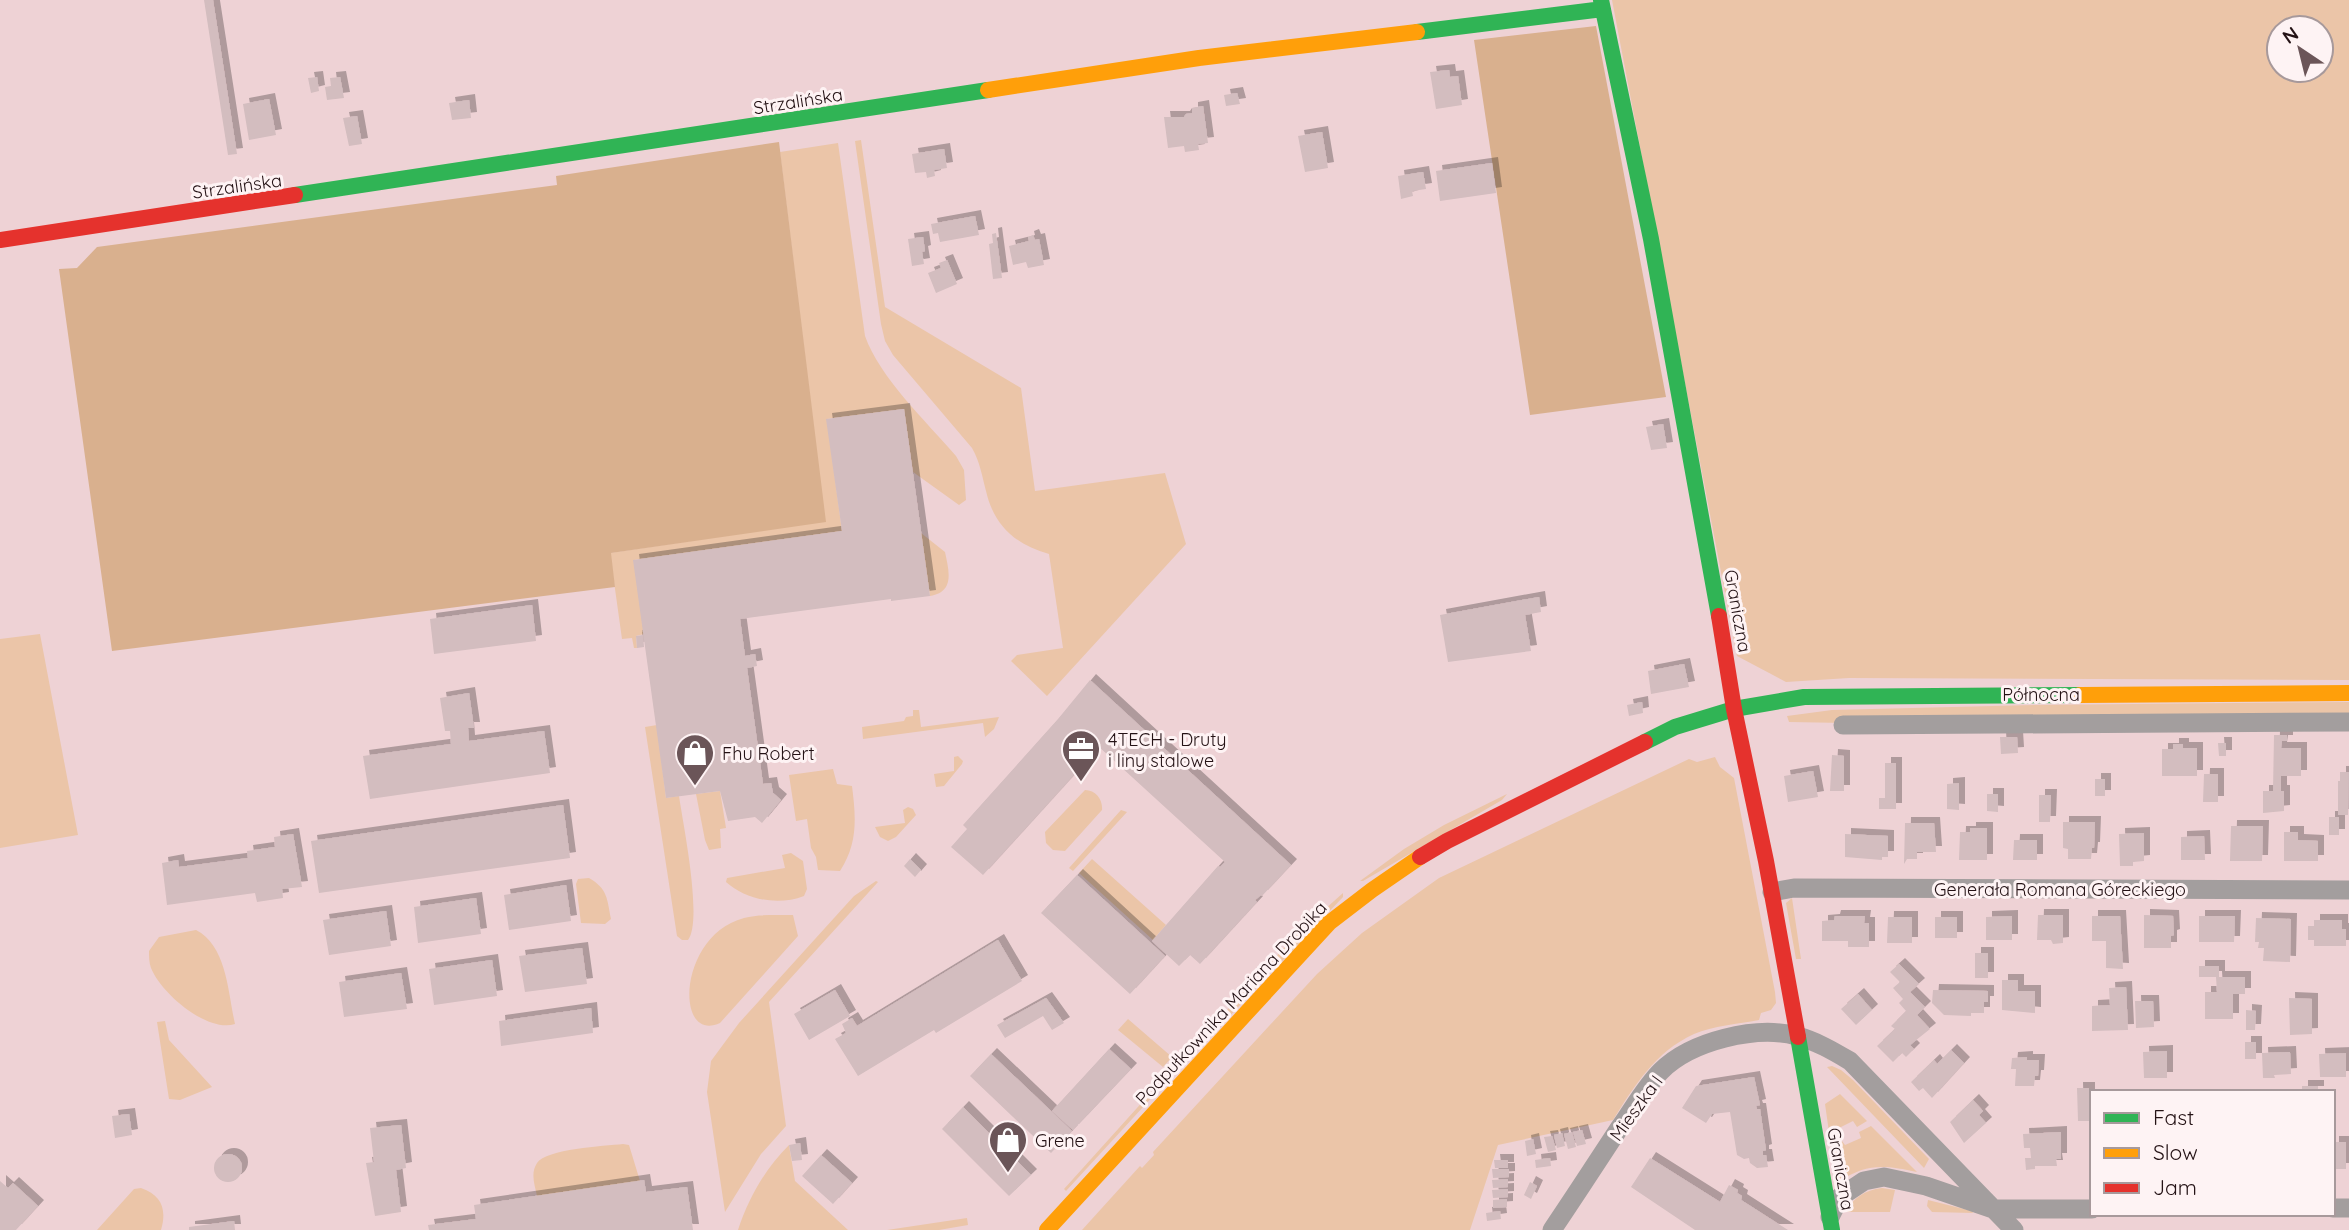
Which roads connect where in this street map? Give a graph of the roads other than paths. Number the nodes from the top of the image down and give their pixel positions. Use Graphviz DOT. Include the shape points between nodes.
graph roads {
  1 [pos="1602,5"];
  2 [pos="0,240"];
  3 [pos="2349,693"];
  4 [pos="1734,709"];
  5 [pos="2349,722"];
  6 [pos="1843,725"];
  7 [pos="2349,890"];
  8 [pos="1772,892"];
  9 [pos="1797,1036"];
  10 [pos="1993,1209"];
  11 [pos="2090,1209"];
  12 [pos="1831,1223"];
  13 [pos="1047,1230"];
  14 [pos="1552,1230"];
  15 [pos="2014,1230"];
  1 -- 2 [label="street, Strzalińska" via="1199,58"];
  1 -- 4 [label="street, Graniczna" via="1651,239"];
  3 -- 4 [label="street, Północna" via="1804,697"];
  4 -- 8 [label="street, Graniczna"];
  4 -- 13 [label="street, Podpułkownika Mariana Drobika" via="1675,727 1459,835 1360,898 1329,923"];
  5 -- 6 [label="street, Północna"];
  7 -- 8 [label="street, Generała Romana Góreckiego" via="1794,888"];
  8 -- 9 [label="street, Graniczna"];
  9 -- 10 [label="street, Mieszka I" via="1850,1061"];
  9 -- 12 [label="street, Graniczna"];
  9 -- 14 [label="street, Mieszka I" via="1769,1031 1718,1040 1684,1053 1642,1095"];
  10 -- 11 [label="street"];
  10 -- 12 [label="street" via="1884,1177 1864,1181 1840,1197"];
  10 -- 15 [label="street, Mieszka I"];
}
